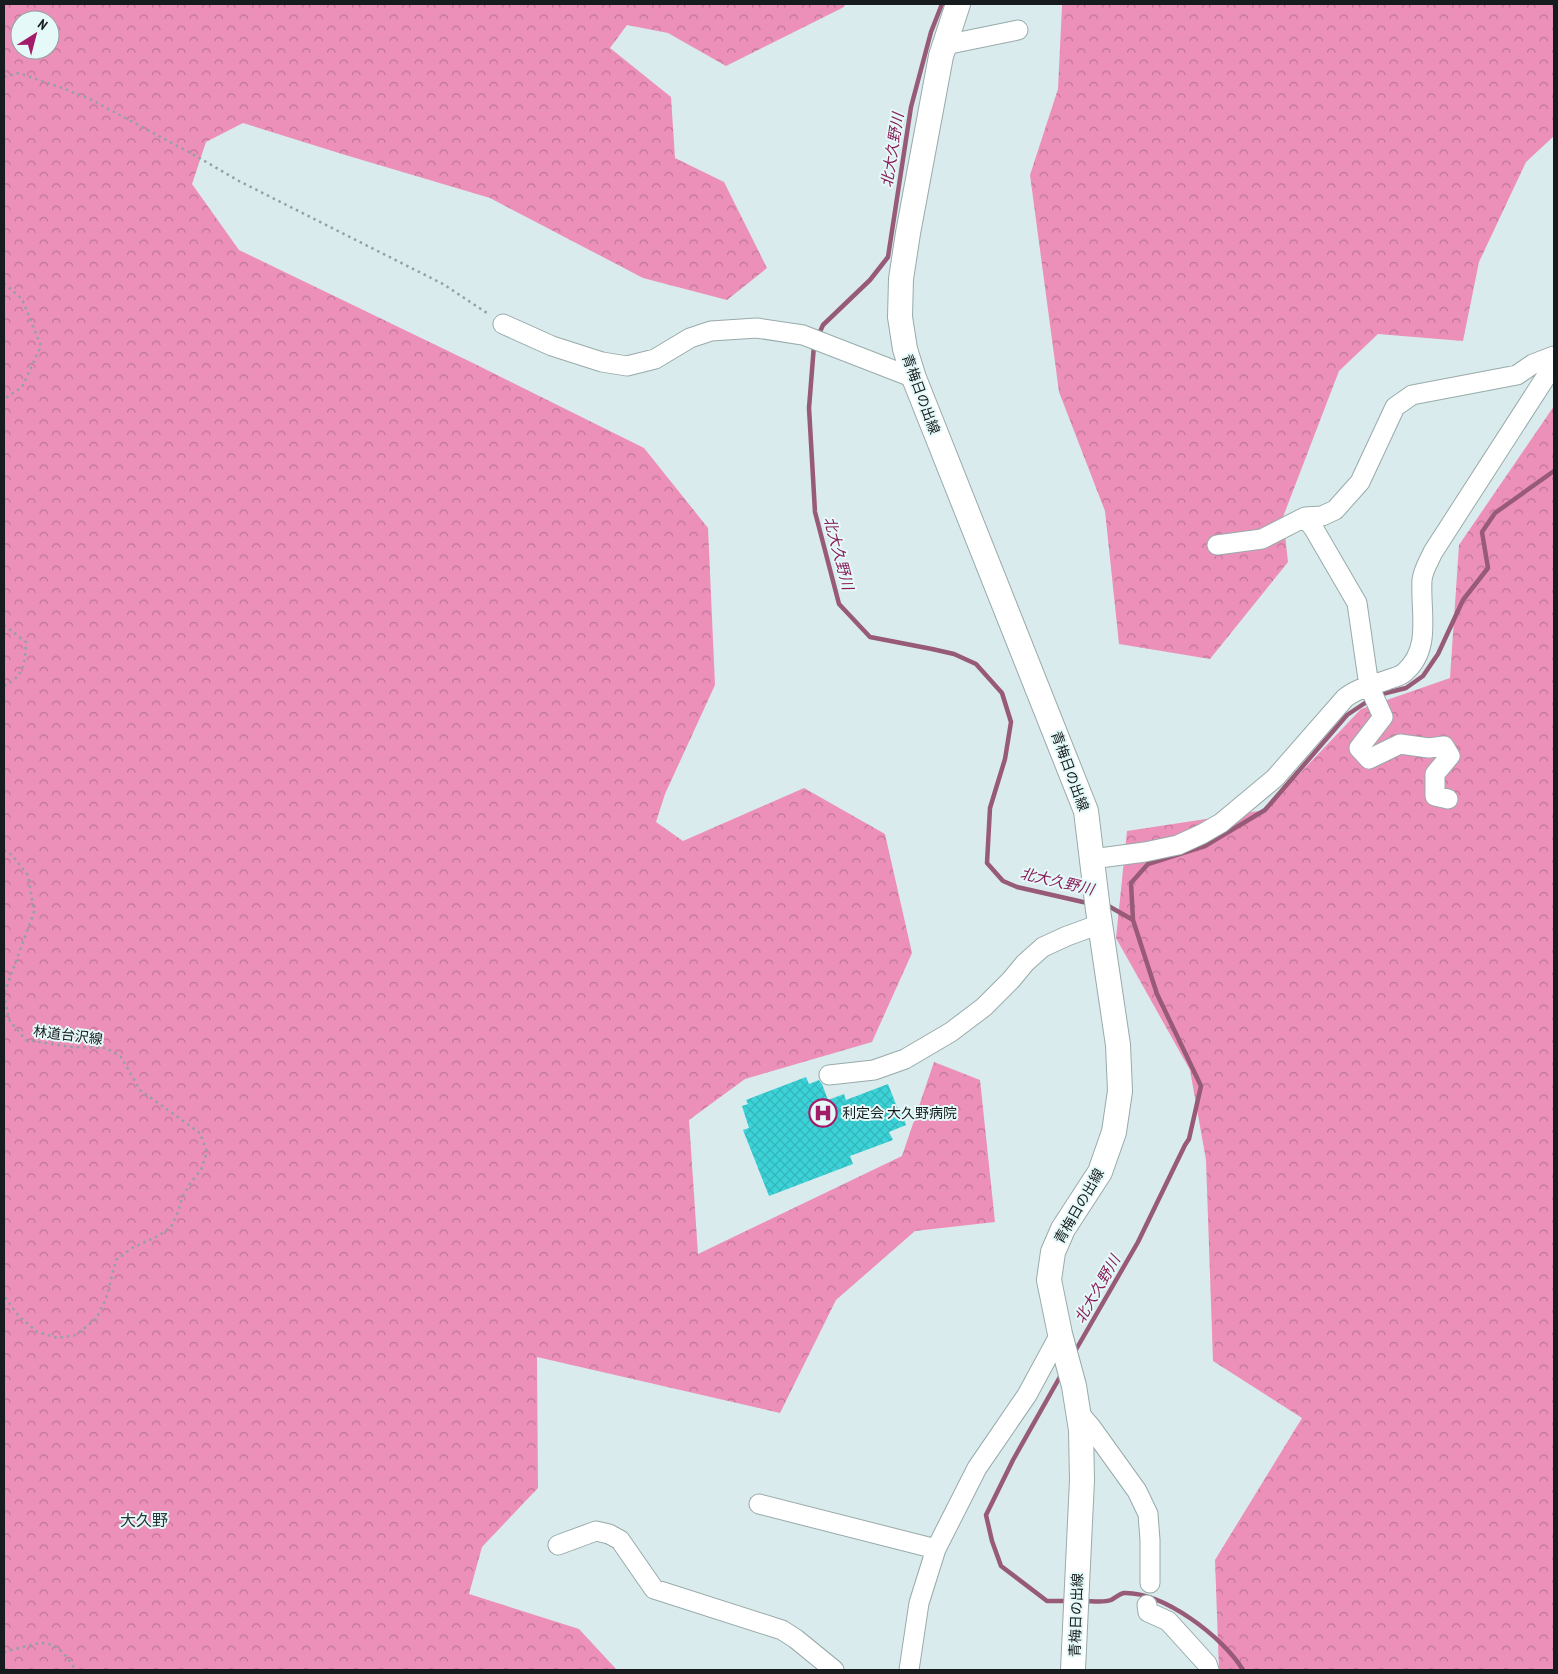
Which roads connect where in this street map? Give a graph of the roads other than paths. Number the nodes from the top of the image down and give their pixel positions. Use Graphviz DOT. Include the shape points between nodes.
graph roads {
  1 [pos="958,4"];
  2 [pos="1018,30"];
  3 [pos="944,45"];
  4 [pos="503,324"];
  5 [pos="1554,356"];
  6 [pos="1554,367"];
  7 [pos="914,378"];
  8 [pos="1305,518"];
  9 [pos="1217,545"];
  10 [pos="1369,686"];
  11 [pos="1448,799"];
  12 [pos="1092,858"];
  13 [pos="1098,909"];
  14 [pos="829,1075"];
  15 [pos="1062,1343"];
  16 [pos="1078,1412"];
  17 [pos="759,1504"];
  18 [pos="558,1545"];
  19 [pos="936,1549"];
  20 [pos="1150,1584"];
  21 [pos="1147,1605"];
  22 [pos="834,1670"];
  23 [pos="909,1670"];
  24 [pos="1073,1670"];
  25 [pos="1209,1670"];
  1 -- 3 [label="main road, 青梅日の出線"];
  2 -- 3 [label="street"];
  3 -- 7 [label="main road, 青梅日の出線" via="901,279 900,317"];
  4 -- 7 [label="street" via="552,346 602,362 627,366 656,359 690,338 711,331 757,328 807,336"];
  5 -- 8 [label="street" via="1517,375 1412,395 1395,407 1360,482 1336,510"];
  6 -- 10 [label="street" via="1426,565 1422,579 1424,627 1417,660 1404,674"];
  7 -- 12 [label="main road, 青梅日の出線" via="1086,811"];
  8 -- 9 [label="street" via="1262,539"];
  8 -- 10 [label="street" via="1357,602"];
  10 -- 11 [label="street" via="1382,717 1360,748 1369,759 1400,744 1429,748 1444,746 1450,756 1436,774 1435,796"];
  10 -- 12 [label="street" via="1345,698 1275,778 1221,823 1178,845"];
  12 -- 13 [label="main road, 青梅日の出線"];
  13 -- 14 [label="street" via="1067,936 1043,947 984,1007 951,1032 905,1059 874,1070"];
  13 -- 15 [label="main road, 青梅日の出線" via="1118,1045 1120,1091 1114,1132 1100,1172 1063,1229 1053,1252 1049,1280"];
  15 -- 16 [label="main road, 青梅日の出線"];
  15 -- 19 [label="street" via="977,1468"];
  16 -- 20 [label="street" via="1137,1492 1148,1514"];
  16 -- 24 [label="main road, 青梅日の出線" via="1082,1480"];
  17 -- 19 [label="street"];
  18 -- 22 [label="street" via="596,1532 609,1534 620,1540 654,1589 782,1630"];
  19 -- 23 [label="street" via="919,1603"];
  21 -- 25 [label="street" via="1148,1612 1168,1621 1208,1664"];
}
